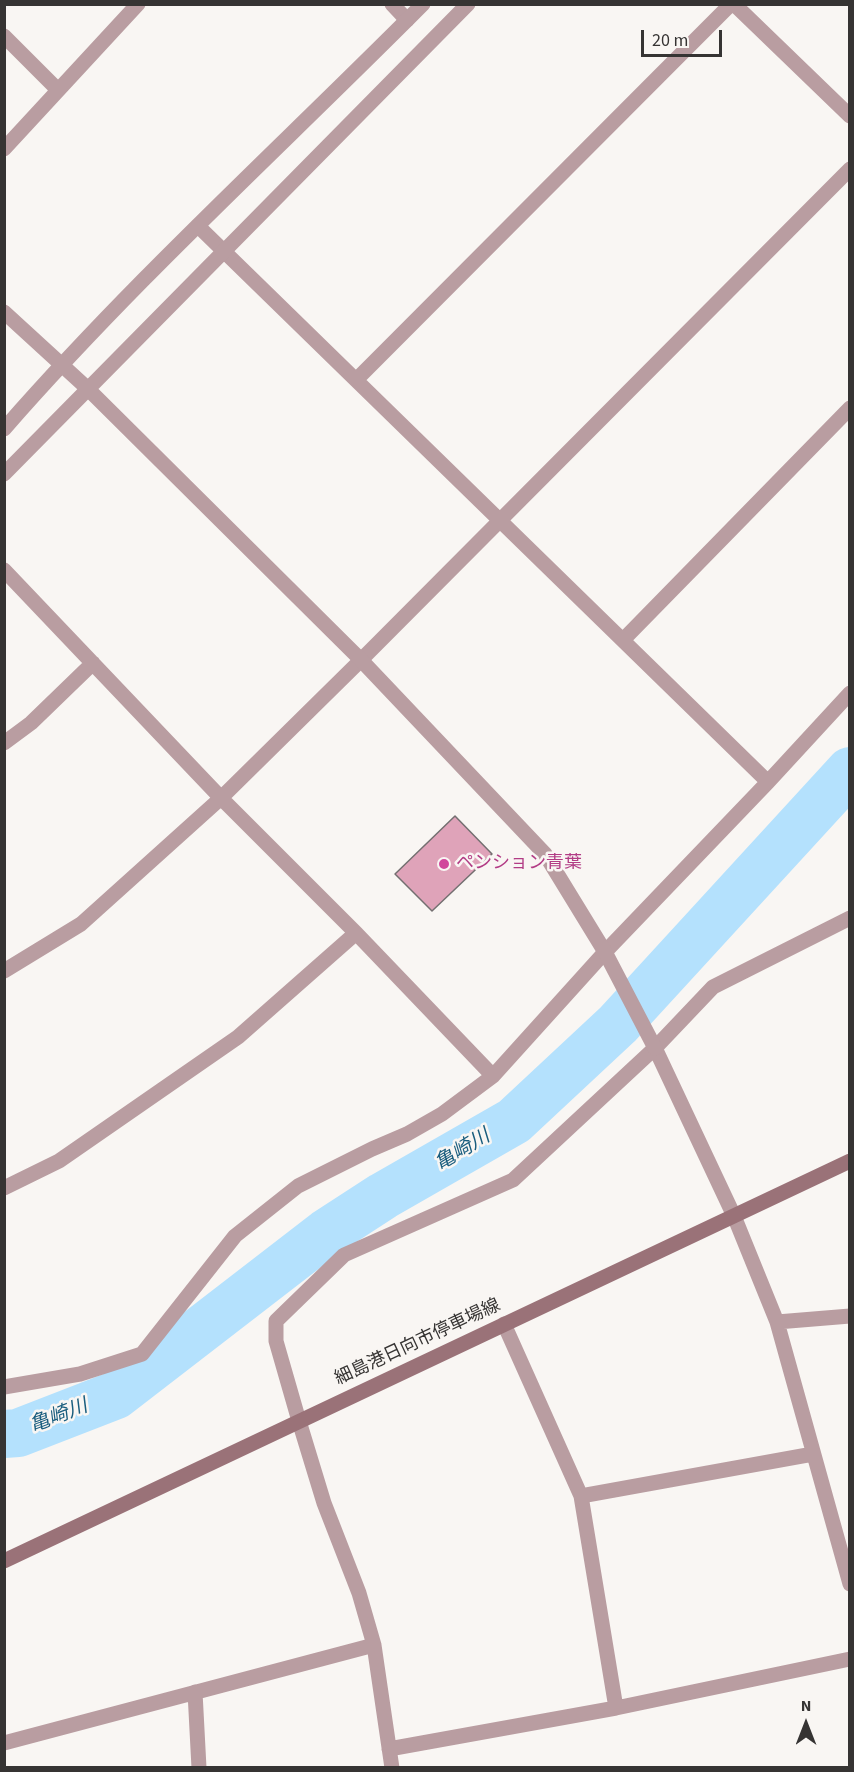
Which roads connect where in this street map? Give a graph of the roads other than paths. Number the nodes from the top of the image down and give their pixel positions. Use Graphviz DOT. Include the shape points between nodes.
graph roads {
  1 [pos="138,4"];
  2 [pos="392,4"];
  3 [pos="423,4"];
  4 [pos="468,4"];
  5 [pos="733,4"];
  6 [pos="407,20"];
  7 [pos="4,36"];
  8 [pos="58,90"];
  9 [pos="849,116"];
  10 [pos="4,148"];
  11 [pos="849,169"];
  12 [pos="198,226"];
  13 [pos="224,251"];
  14 [pos="4,312"];
  15 [pos="62,363"];
  16 [pos="356,380"];
  17 [pos="87,388"];
  18 [pos="849,408"];
  19 [pos="4,429"];
  20 [pos="4,474"];
  21 [pos="500,521"];
  22 [pos="4,570"];
  23 [pos="623,640"];
  24 [pos="361,660"];
  25 [pos="93,663"];
  26 [pos="849,693"];
  27 [pos="4,743"];
  28 [pos="768,782"];
  29 [pos="220,798"];
  30 [pos="849,918"];
  31 [pos="356,933"];
  32 [pos="605,952"];
  33 [pos="4,971"];
  34 [pos="655,1048"];
  35 [pos="493,1076"];
  36 [pos="849,1161"];
  37 [pos="4,1188"];
  38 [pos="734,1215"];
  39 [pos="849,1316"];
  40 [pos="777,1322"];
  41 [pos="504,1324"];
  42 [pos="4,1387"];
  43 [pos="299,1421"];
  44 [pos="813,1454"];
  45 [pos="581,1496"];
  46 [pos="4,1561"];
  47 [pos="849,1584"];
  48 [pos="374,1645"];
  49 [pos="849,1659"];
  50 [pos="195,1692"];
  51 [pos="616,1708"];
  52 [pos="4,1743"];
  53 [pos="389,1749"];
  54 [pos="199,1767"];
  55 [pos="392,1767"];
  1 -- 8 [label="street"];
  2 -- 6 [label="street"];
  3 -- 6 [label="street"];
  4 -- 13 [label="street"];
  5 -- 9 [label="street"];
  5 -- 16 [label="street"];
  6 -- 12 [label="street"];
  7 -- 8 [label="street"];
  8 -- 10 [label="street"];
  11 -- 21 [label="street"];
  12 -- 13 [label="street"];
  12 -- 15 [label="street"];
  13 -- 16 [label="street"];
  13 -- 17 [label="street"];
  14 -- 15 [label="street"];
  15 -- 17 [label="street"];
  15 -- 19 [label="street"];
  16 -- 21 [label="street"];
  17 -- 20 [label="street"];
  17 -- 24 [label="street"];
  18 -- 23 [label="street"];
  21 -- 23 [label="street"];
  21 -- 24 [label="street"];
  22 -- 25 [label="street"];
  23 -- 28 [label="street"];
  24 -- 29 [label="street"];
  24 -- 32 [label="street" via="545,855"];
  25 -- 27 [label="street" via="31,723"];
  25 -- 29 [label="street"];
  26 -- 28 [label="street"];
  28 -- 32 [label="street"];
  29 -- 31 [label="street"];
  29 -- 33 [label="street" via="81,924"];
  30 -- 34 [label="street" via="713,987"];
  31 -- 35 [label="street"];
  31 -- 37 [label="street" via="238,1037 59,1161"];
  32 -- 34 [label="street"];
  32 -- 35 [label="street"];
  34 -- 38 [label="street"];
  34 -- 43 [label="street" via="513,1180 344,1255 276,1321 276,1341"];
  35 -- 42 [label="street" via="407,1134 298,1186 244,1228 142,1354 80,1374"];
  36 -- 38 [label="main road, 細島港日向市停車場線"];
  38 -- 40 [label="street"];
  38 -- 41 [label="main road, 細島港日向市停車場線"];
  39 -- 40 [label="street"];
  40 -- 44 [label="street"];
  41 -- 43 [label="main road, 細島港日向市停車場線"];
  41 -- 45 [label="street"];
  43 -- 46 [label="main road, 細島港日向市停車場線"];
  43 -- 48 [label="street"];
  44 -- 45 [label="street"];
  44 -- 47 [label="street"];
  45 -- 51 [label="street"];
  48 -- 50 [label="street"];
  48 -- 53 [label="street"];
  49 -- 51 [label="street"];
  50 -- 52 [label="street"];
  50 -- 54 [label="street"];
  51 -- 53 [label="street"];
  53 -- 55 [label="street"];
}
